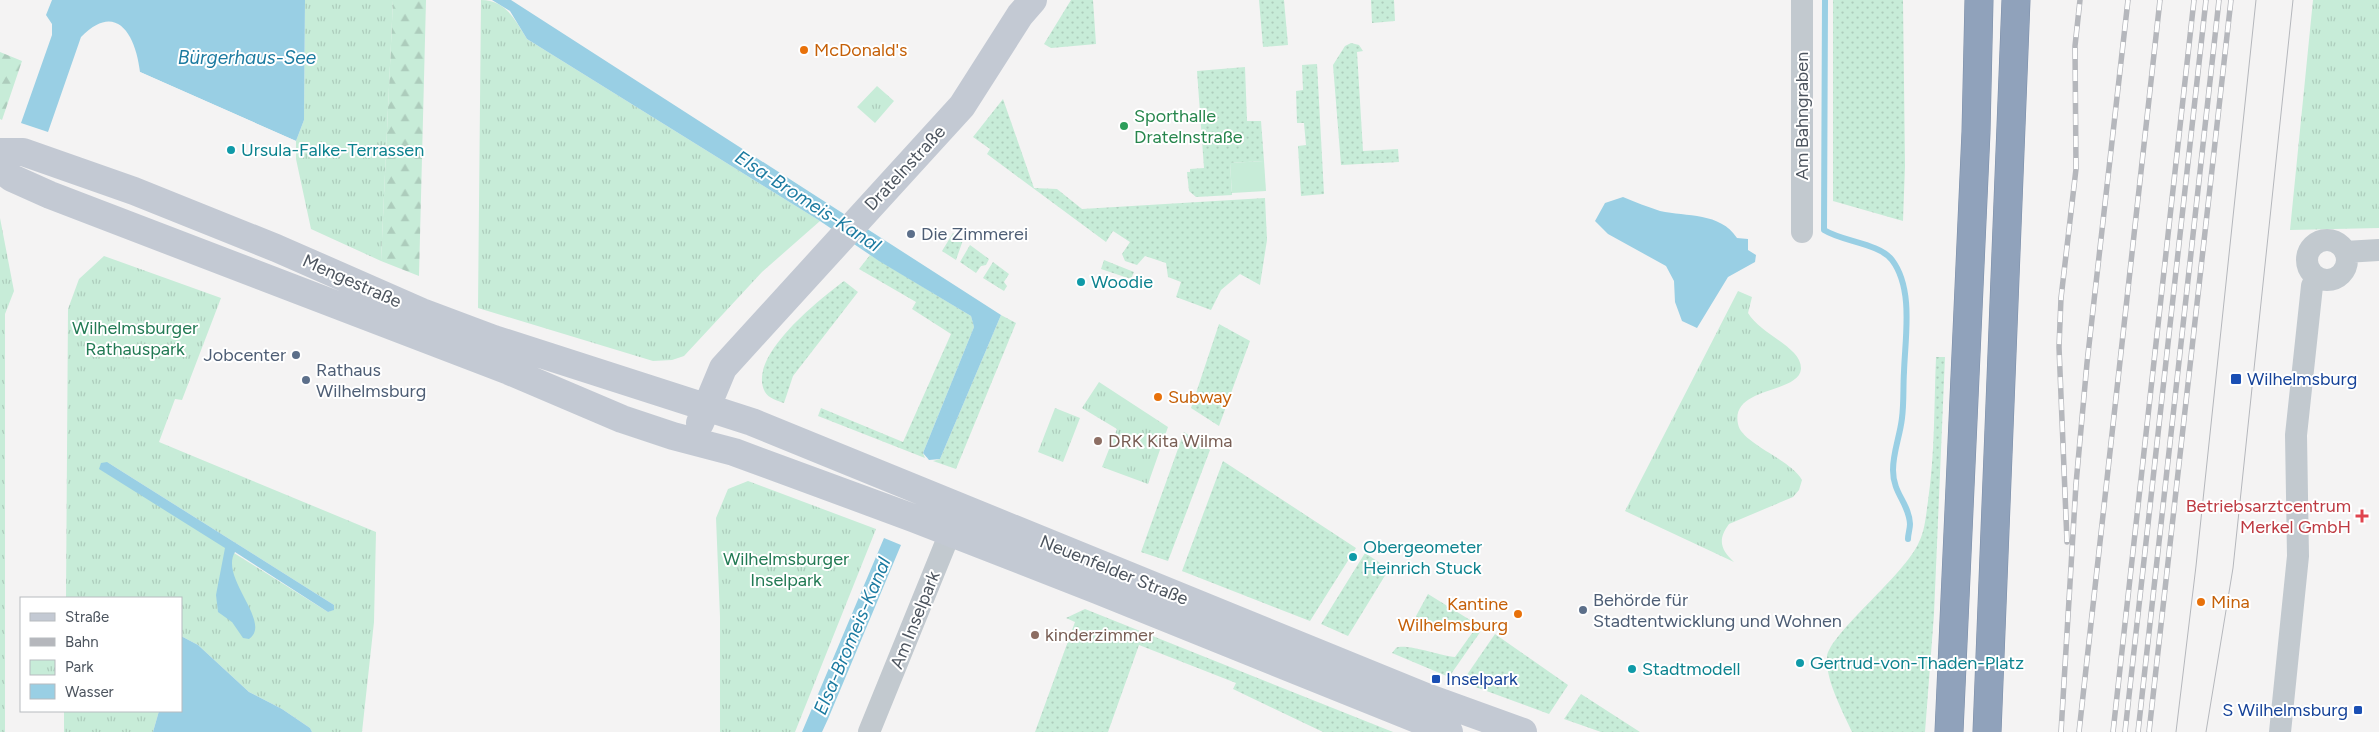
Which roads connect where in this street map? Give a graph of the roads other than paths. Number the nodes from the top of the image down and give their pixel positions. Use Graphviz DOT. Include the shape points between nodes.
graph roads {
  1 [pos="1802,0"];
  2 [pos="1979,0"];
  3 [pos="2016,0"];
  4 [pos="1026,5"];
  5 [pos="0,152"];
  6 [pos="0,169"];
  7 [pos="1802,232"];
  8 [pos="2379,250"];
  9 [pos="2345,252"];
  10 [pos="2316,277"];
  11 [pos="706,407"];
  12 [pos="693,441"];
  13 [pos="960,507"];
  14 [pos="950,534"];
  15 [pos="869,732"];
  16 [pos="1449,732"];
  17 [pos="1523,732"];
  18 [pos="1949,732"];
  19 [pos="1987,732"];
  20 [pos="2280,732"];
  1 -- 7 [label="street, Am Bahngraben"];
  2 -- 18 [label="highway"];
  3 -- 19 [label="highway"];
  4 -- 11 [label="main road, Dratelnstraße" via="962,106 723,368"];
  5 -- 11 [label="main road, Mengestraße" via="29,154 142,194 494,340"];
  6 -- 12 [label="main road, Mengestraße" via="50,195 508,371 622,419"];
  8 -- 9 [label="street"];
  9 -- 10 [label="street" via="2345,269 2340,275 2324,280"];
  9 -- 10 [label="street" via="2334,242 2319,242 2312,246 2308,252 2308,266"];
  10 -- 20 [label="street" via="2312,286 2296,435 2298,556"];
  11 -- 12 [label="main road, Dratelnstraße"];
  11 -- 13 [label="main road, Neuenfelder Straße" via="752,422"];
  12 -- 14 [label="main road, Neuenfelder Straße" via="734,452"];
  13 -- 14 [label="street, Am Inselpark"];
  13 -- 17 [label="main road, Neuenfelder Straße" via="1426,697"];
  14 -- 15 [label="street, Am Inselpark"];
  14 -- 16 [label="main road, Neuenfelder Straße"];
}
